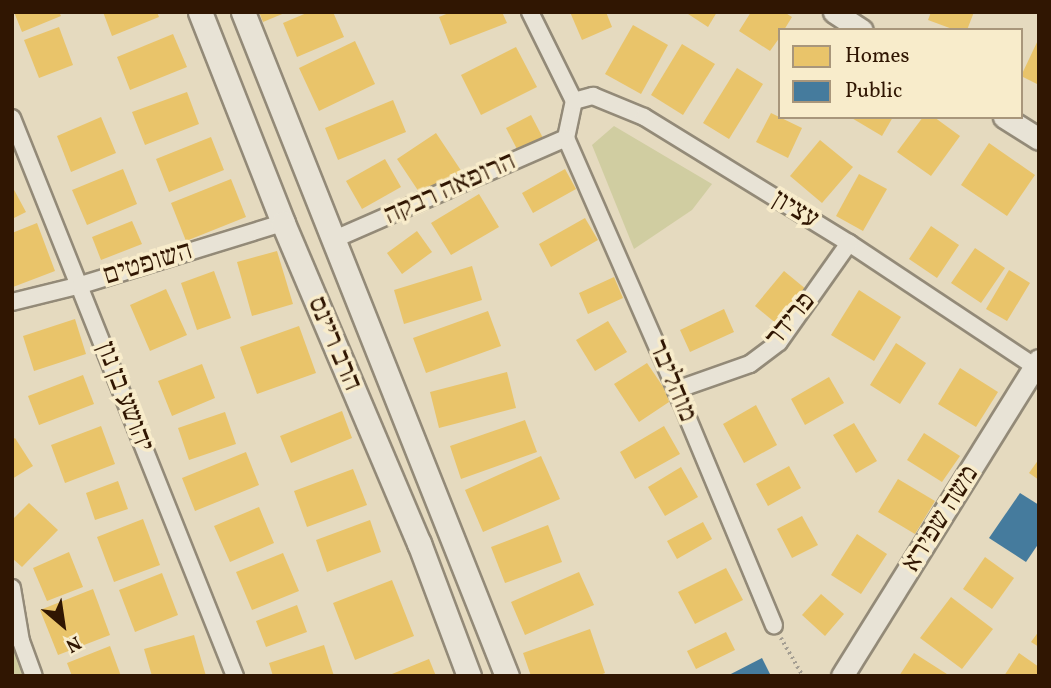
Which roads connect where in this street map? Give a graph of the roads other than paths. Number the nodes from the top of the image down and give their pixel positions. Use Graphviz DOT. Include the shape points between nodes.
graph roads {
  1 [pos="200,12"];
  2 [pos="243,12"];
  3 [pos="530,12"];
  4 [pos="834,12"];
  5 [pos="859,28"];
  6 [pos="574,101"];
  7 [pos="12,118"];
  8 [pos="1007,119"];
  9 [pos="566,138"];
  10 [pos="1039,139"];
  11 [pos="283,223"];
  12 [pos="335,239"];
  13 [pos="849,243"];
  14 [pos="81,285"];
  15 [pos="12,302"];
  16 [pos="1038,365"];
  17 [pos="676,390"];
  18 [pos="12,588"];
  19 [pos="774,625"];
  20 [pos="34,676"];
  21 [pos="235,676"];
  22 [pos="469,676"];
  23 [pos="507,676"];
  24 [pos="842,676"];
  1 -- 11 [label="main road, הרב ריינס"];
  2 -- 12 [label="main road, הרב ריינס"];
  3 -- 6 [label="street"];
  4 -- 5 [label="street"];
  6 -- 9 [label="street"];
  6 -- 13 [label="street, עציון" via="593,96 644,117"];
  7 -- 14 [label="street, יהושע בן נון"];
  8 -- 10 [label="street"];
  9 -- 12 [label="street, הרופאה רבקה"];
  9 -- 17 [label="street, מוהליבר"];
  11 -- 14 [label="street, השופטים"];
  11 -- 22 [label="main road, הרב ריינס" via="419,543"];
  12 -- 23 [label="main road, הרב ריינס"];
  13 -- 16 [label="street, עציון"];
  13 -- 17 [label="street, פרידר" via="779,342 750,364"];
  14 -- 15 [label="street, השופטים"];
  14 -- 21 [label="street, יהושע בן נון"];
  16 -- 24 [label="street, משה שפירא"];
  17 -- 19 [label="street, מוהליבר"];
  18 -- 20 [label="street" via="21,641"];
}
